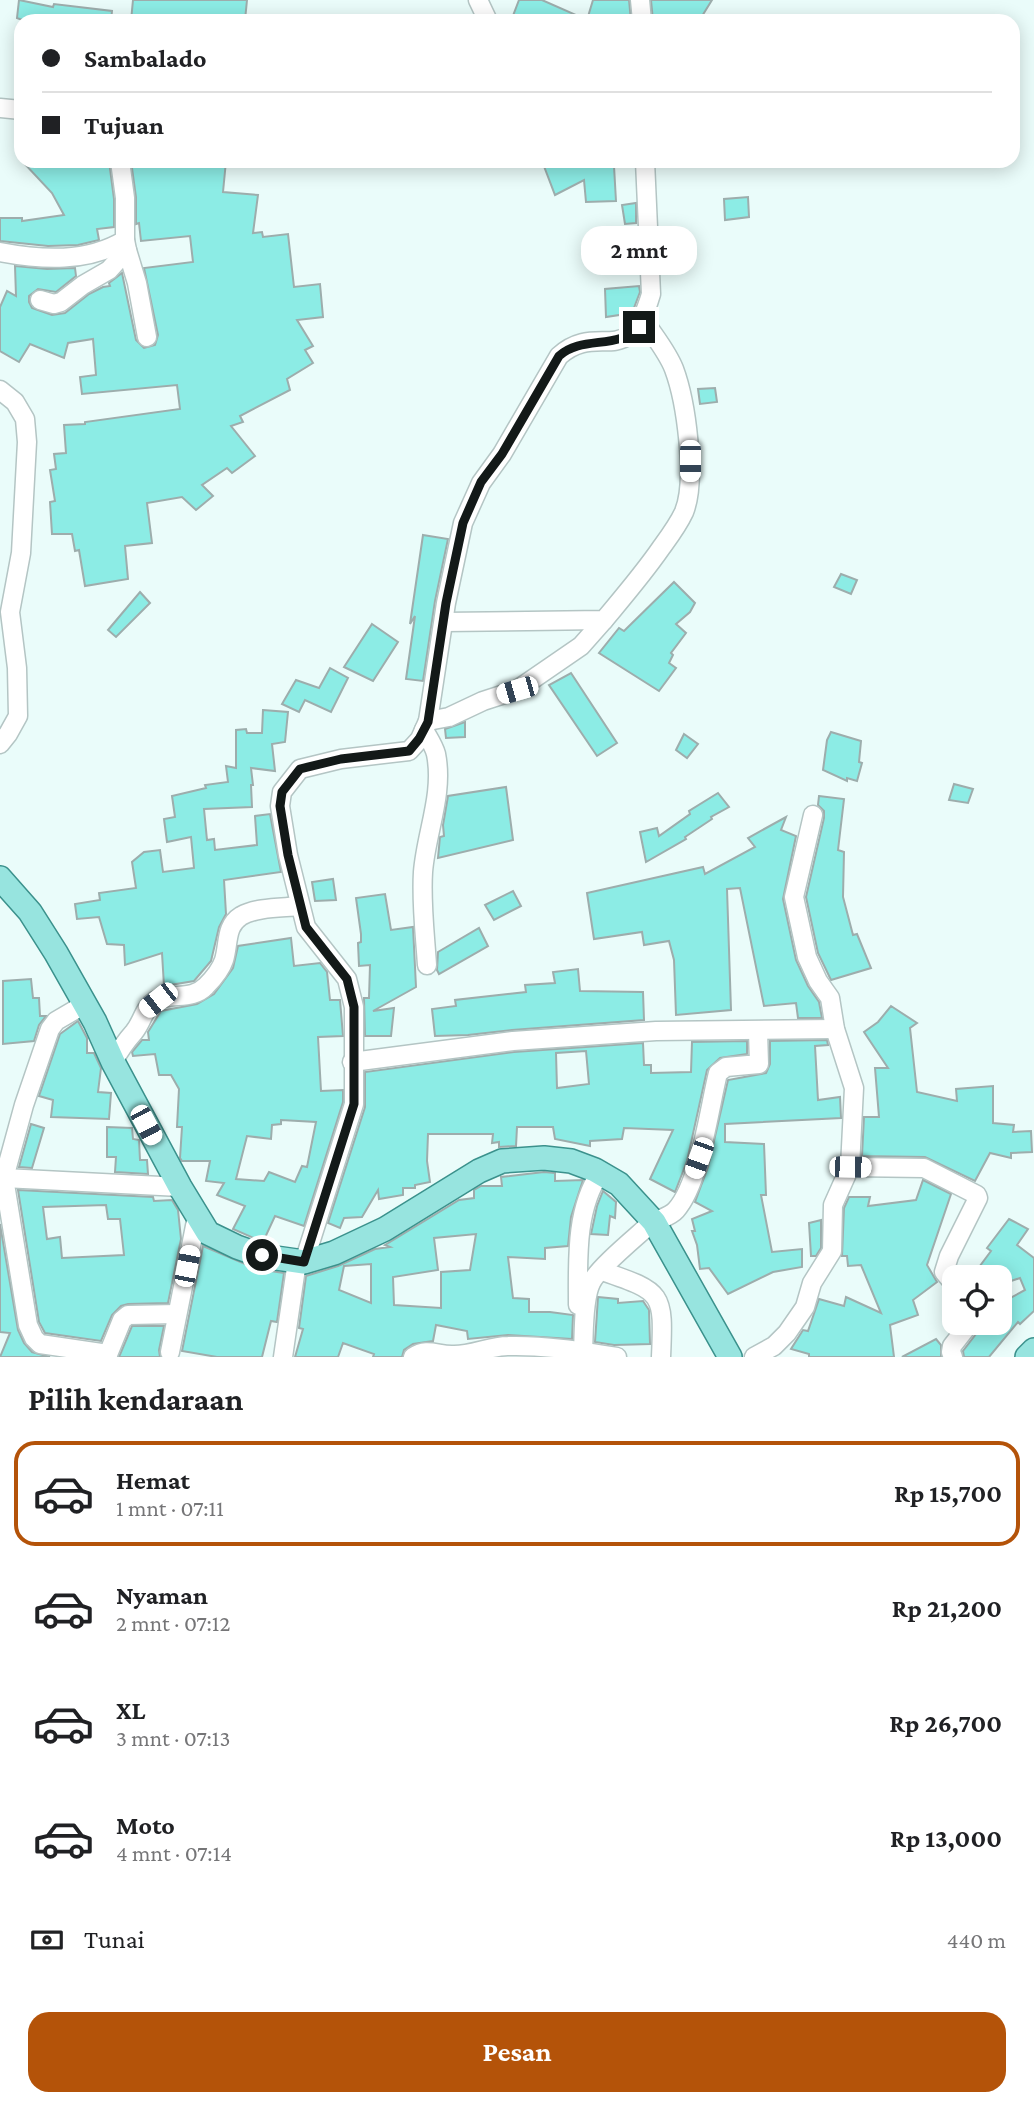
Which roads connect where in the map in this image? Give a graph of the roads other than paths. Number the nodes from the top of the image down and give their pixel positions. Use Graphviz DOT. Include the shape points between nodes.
graph roads {
  1 [pos="121,168"];
  2 [pos="645,168"];
  3 [pos="126,245"];
  4 [pos="0,252"];
  5 [pos="40,300"];
  6 [pos="643,319"];
  7 [pos="147,337"];
  8 [pos="0,390"];
  9 [pos="604,620"];
  10 [pos="444,622"];
  11 [pos="426,726"];
  12 [pos="0,744"];
  13 [pos="813,815"];
  14 [pos="0,878"];
  15 [pos="300,906"];
  16 [pos="427,965"];
  17 [pos="85,1004"];
  18 [pos="835,1029"];
  19 [pos="758,1031"];
  20 [pos="113,1062"];
  21 [pos="352,1062"];
  22 [pos="850,1167"];
  23 [pos="600,1173"];
  24 [pos="4,1178"];
  25 [pos="180,1187"];
  26 [pos="197,1216"];
  27 [pos="654,1222"];
  28 [pos="301,1262"];
  29 [pos="947,1265"];
  30 [pos="602,1271"];
  31 [pos="177,1314"];
  32 [pos="961,1335"];
  33 [pos="1034,1350"];
  34 [pos="170,1352"];
  35 [pos="577,1353"];
  36 [pos="108,1356"];
  37 [pos="450,1356"];
  38 [pos="283,1357"];
  39 [pos="413,1357"];
  40 [pos="617,1357"];
  41 [pos="662,1357"];
  42 [pos="730,1357"];
  43 [pos="754,1357"];
  44 [pos="953,1357"];
  45 [pos="1027,1357"];
  1 -- 3 [label="street"];
  2 -- 6 [label="street" via="651,294"];
  3 -- 4 [label="street" via="85,256 46,259"];
  3 -- 5 [label="street" via="109,270 61,302"];
  3 -- 7 [label="street"];
  6 -- 9 [label="street" via="673,366 678,383 690,443 690,479 684,511 670,534"];
  6 -- 10 [label="street" via="624,340 580,345 559,356 481,482 463,523"];
  8 -- 12 [label="street" via="15,402 25,419 27,442 21,553 10,612 18,716"];
  9 -- 10 [label="street"];
  9 -- 11 [label="street" via="581,646 517,690"];
  10 -- 11 [label="street"];
  11 -- 15 [label="street" via="409,751 300,769 282,792 280,806"];
  11 -- 16 [label="street" via="438,778 423,872"];
  13 -- 18 [label="street" via="794,897 807,957 830,998"];
  14 -- 17 [label="main road" via="30,912"];
  15 -- 20 [label="street" via="251,912 236,920 217,974 196,994 158,1000 145,1009"];
  15 -- 21 [label="street" via="306,927 347,979 354,1007"];
  17 -- 20 [label="main road"];
  17 -- 24 [label="street" via="50,1029"];
  18 -- 19 [label="street"];
  18 -- 22 [label="street" via="853,1088"];
  19 -- 21 [label="street" via="656,1031 513,1041"];
  19 -- 27 [label="street" via="761,1062 726,1067 718,1073 707,1129 687,1190 674,1212"];
  20 -- 25 [label="main road"];
  21 -- 28 [label="street" via="354,1104"];
  22 -- 29 [label="street" via="924,1168 977,1195"];
  22 -- 43 [label="street" via="833,1205 832,1251 812,1283 806,1307 787,1334"];
  23 -- 27 [label="main road" via="619,1184"];
  23 -- 28 [label="main road" via="571,1161 502,1161 374,1234"];
  23 -- 35 [label="street" via="584,1209"];
  24 -- 25 [label="street"];
  24 -- 36 [label="street" via="28,1325 34,1338 40,1344"];
  25 -- 26 [label="main road"];
  26 -- 28 [label="main road" via="208,1233 237,1247"];
  26 -- 31 [label="street"];
  27 -- 30 [label="street"];
  27 -- 42 [label="main road"];
  28 -- 38 [label="street"];
  30 -- 35 [label="street" via="591,1283"];
  30 -- 41 [label="street" via="654,1293 661,1306"];
  31 -- 34 [label="street"];
  31 -- 36 [label="street" via="128,1315 121,1320"];
  32 -- 44 [label="street" via="952,1346"];
  33 -- 45 [label="main road"];
  35 -- 37 [label="street" via="510,1346"];
  35 -- 40 [label="street"];
  37 -- 39 [label="street" via="430,1350"];
}
